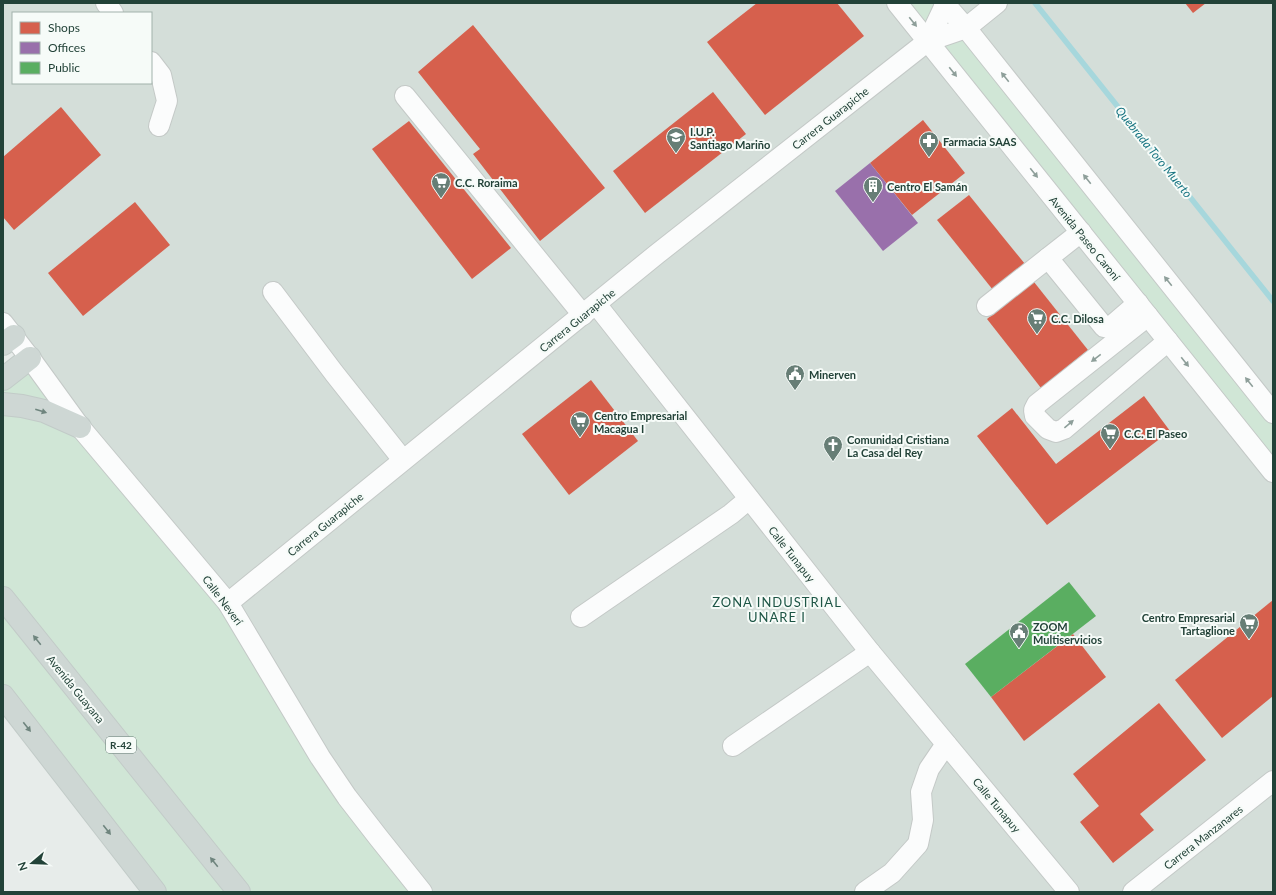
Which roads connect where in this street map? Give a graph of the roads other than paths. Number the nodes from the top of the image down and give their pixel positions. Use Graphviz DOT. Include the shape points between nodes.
graph roads {
  1 [pos="106,3"];
  2 [pos="897,3"];
  3 [pos="945,3"];
  4 [pos="997,3"];
  5 [pos="113,12"];
  6 [pos="966,28"];
  7 [pos="928,41"];
  8 [pos="152,63"];
  9 [pos="405,96"];
  10 [pos="159,126"];
  11 [pos="1081,232"];
  12 [pos="1048,258"];
  13 [pos="273,292"];
  14 [pos="987,306"];
  15 [pos="589,310"];
  16 [pos="1143,310"];
  17 [pos="7,334"];
  18 [pos="1168,341"];
  19 [pos="1116,342"];
  20 [pos="30,358"];
  21 [pos="1135,369"];
  22 [pos="3,378"];
  23 [pos="3,404"];
  24 [pos="1273,413"];
  25 [pos="80,427"];
  26 [pos="403,460"];
  27 [pos="1273,472"];
  28 [pos="749,499"];
  29 [pos="3,598"];
  30 [pos="228,603"];
  31 [pos="581,617"];
  32 [pos="870,652"];
  33 [pos="3,696"];
  34 [pos="946,744"];
  35 [pos="733,746"];
  36 [pos="1273,781"];
  37 [pos="155,892"];
  38 [pos="239,892"];
  39 [pos="422,892"];
  40 [pos="865,892"];
  41 [pos="1069,892"];
  42 [pos="1132,892"];
  1 -- 5 [label="street"];
  2 -- 7 [label="street, Avenida Paseo Caroní, one-way"];
  3 -- 6 [label="street"];
  3 -- 7 [label="street"];
  4 -- 6 [label="street"];
  6 -- 7 [label="street"];
  24 -- 6 [label="street, one-way"];
  7 -- 11 [label="street, Avenida Paseo Caroní, one-way"];
  7 -- 15 [label="street, Carrera Guarapiche"];
  8 -- 10 [label="street" via="161,75 167,100"];
  9 -- 15 [label="street, Calle Tunapuy"];
  11 -- 12 [label="street"];
  11 -- 16 [label="street, Avenida Paseo Caroní"];
  12 -- 14 [label="street"];
  12 -- 16 [label="street" via="1104,327 1109,328"];
  13 -- 26 [label="street"];
  15 -- 26 [label="street, Carrera Guarapiche"];
  15 -- 28 [label="street, Calle Tunapuy"];
  16 -- 18 [label="street, Avenida Paseo Caroní"];
  16 -- 19 [label="street"];
  17 -- 20 [label="street, Calle Neverí"];
  18 -- 21 [label="street"];
  18 -- 27 [label="street, Avenida Paseo Caroní, one-way"];
  19 -- 21 [label="street"];
  19 -- 21 [label="street, one-way" via="1037,404 1035,416 1048,429 1056,432 1064,429"];
  20 -- 22 [label="main road"];
  20 -- 25 [label="street, Calle Neverí"];
  23 -- 25 [label="main road, one-way" via="44,411"];
  25 -- 30 [label="street, Calle Neverí"];
  26 -- 30 [label="street, Carrera Guarapiche"];
  28 -- 31 [label="street"];
  28 -- 32 [label="street, Calle Tunapuy"];
  38 -- 29 [label="main road, Avenida Guayana / R-42, one-way"];
  30 -- 39 [label="street, Calle Neverí" via="320,757 378,838"];
  32 -- 34 [label="street, Calle Tunapuy"];
  32 -- 35 [label="street"];
  33 -- 37 [label="main road, one-way"];
  34 -- 40 [label="street" via="929,769 922,792 923,820 918,844 892,873"];
  34 -- 41 [label="street, Calle Tunapuy"];
  36 -- 42 [label="street, Carrera Manzanares"];
}
